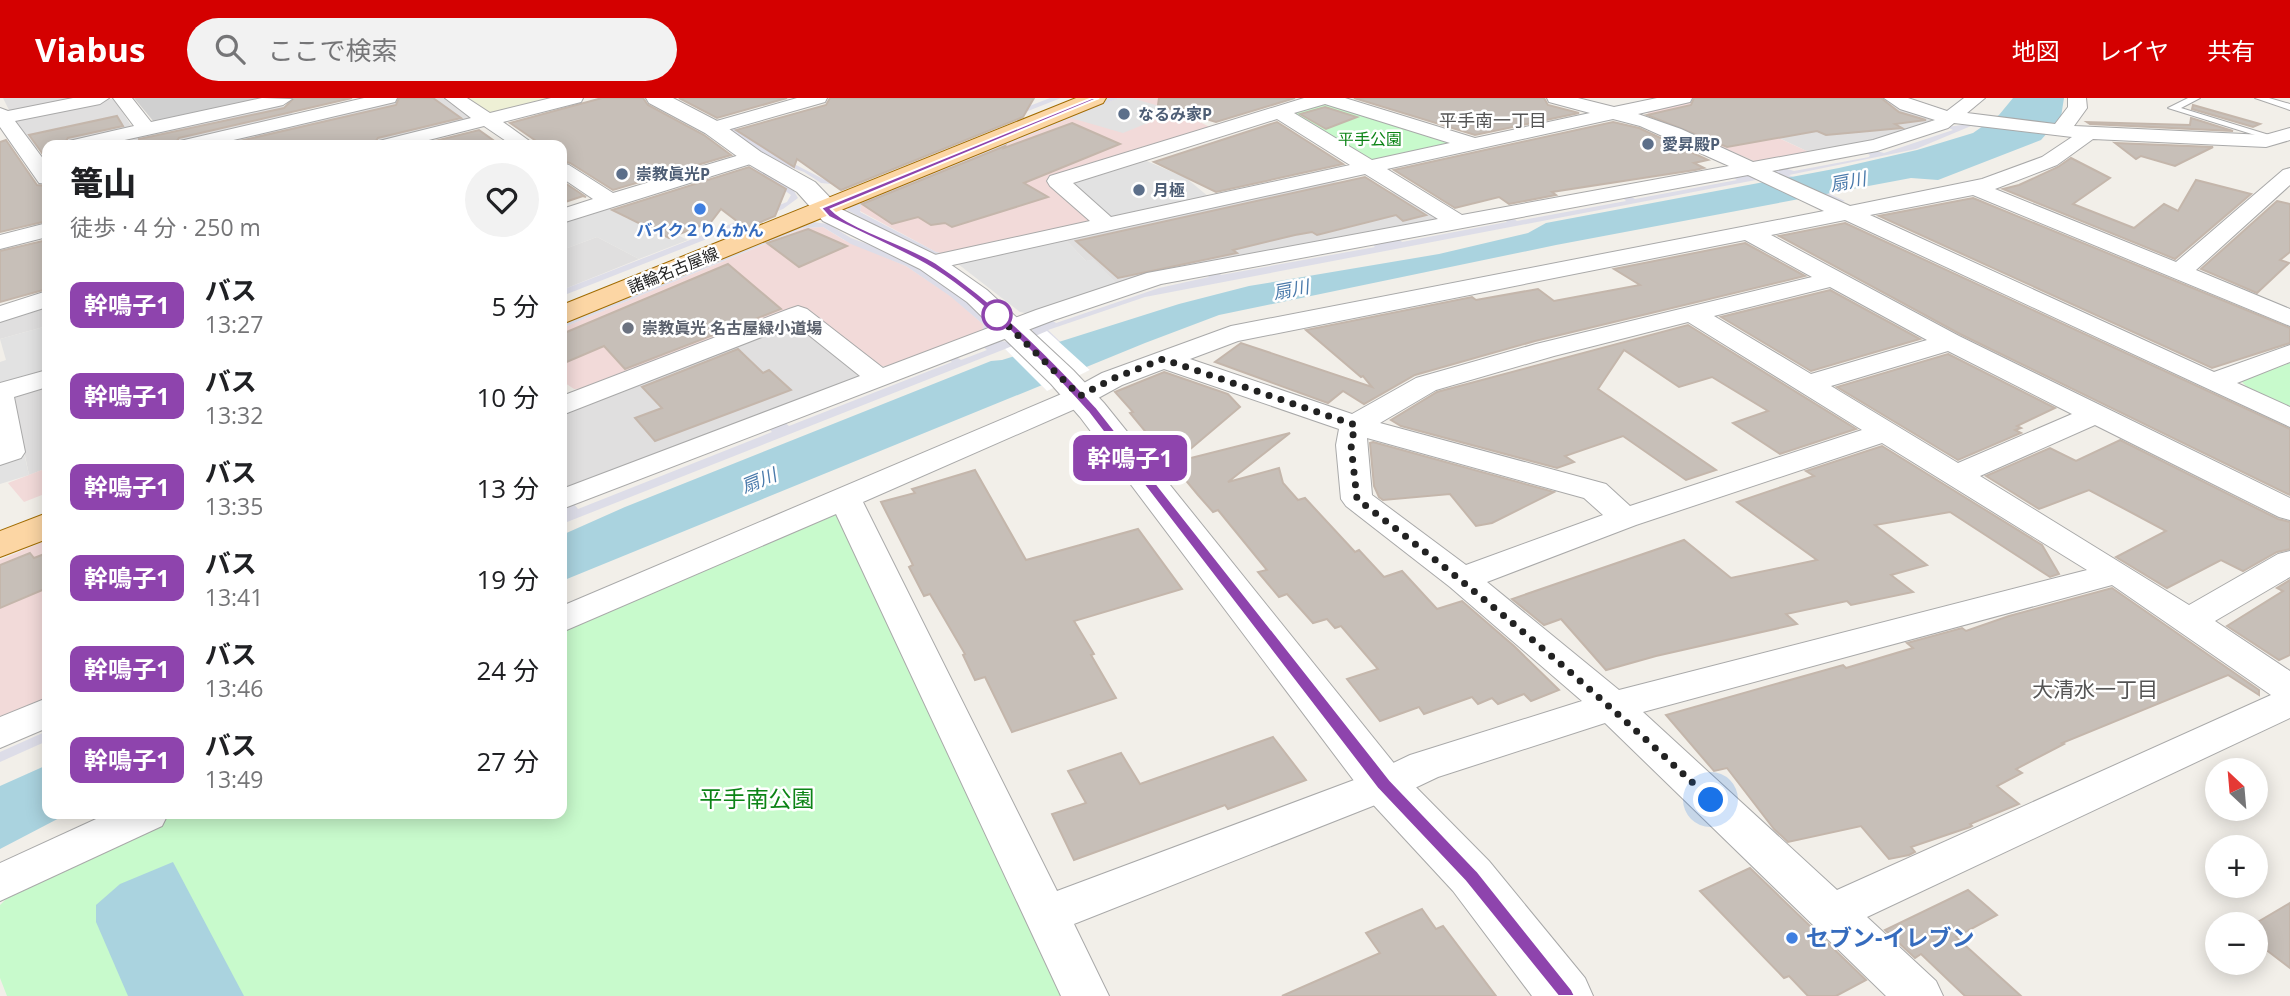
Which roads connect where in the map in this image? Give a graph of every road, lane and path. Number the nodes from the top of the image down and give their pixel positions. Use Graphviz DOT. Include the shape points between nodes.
graph roads {
  1 [pos="100,98"];
  2 [pos="122,98"];
  3 [pos="283,98"];
  4 [pos="388,98"];
  5 [pos="454,98"];
  6 [pos="574,98"];
  7 [pos="657,98"];
  8 [pos="818,98"];
  9 [pos="1073,98"];
  10 [pos="1095,98"];
  11 [pos="1325,98"];
  12 [pos="1556,98"];
  13 [pos="1683,98"];
  14 [pos="1893,98"];
  15 [pos="1976,98"];
  16 [pos="2077,98"];
  17 [pos="2196,98"];
  18 [pos="2259,98"];
  19 [pos="2290,107"];
  20 [pos="1279,112"];
  21 [pos="1616,114"];
  22 [pos="307,117"];
  23 [pos="1950,118"];
  24 [pos="487,120"];
  25 [pos="4,125"];
  26 [pos="713,128"];
  27 [pos="146,129"];
  28 [pos="2056,131"];
  29 [pos="2087,134"];
  30 [pos="2282,136"];
  31 [pos="98,140"];
  32 [pos="208,140"];
  33 [pos="406,140"];
  34 [pos="517,140"];
  35 [pos="2236,140"];
  36 [pos="1473,144"];
  37 [pos="39,154"];
  38 [pos="2290,155"];
  39 [pos="753,157"];
  40 [pos="1367,167"];
  41 [pos="567,172"];
  42 [pos="1762,174"];
  43 [pos="2290,174"];
  44 [pos="1975,188"];
  45 [pos="608,200"];
  46 [pos="823,204"];
  47 [pos="1843,211"];
  48 [pos="567,214"];
  49 [pos="1458,222"];
  50 [pos="1105,224"];
  51 [pos="42,231"];
  52 [pos="1748,232"];
  53 [pos="0,242"];
  54 [pos="930,263"];
  55 [pos="2180,272"];
  56 [pos="1832,279"];
  57 [pos="567,300"];
  58 [pos="42,301"];
  59 [pos="567,313"];
  60 [pos="0,314"];
  61 [pos="1693,314"];
  62 [pos="2290,318"];
  63 [pos="1018,334"];
  64 [pos="1950,342"];
  65 [pos="2290,354"];
  66 [pos="1163,359"];
  67 [pos="880,379"];
  68 [pos="42,380"];
  69 [pos="2213,382"];
  70 [pos="1810,383"];
  71 [pos="1071,387"];
  72 [pos="0,394"];
  73 [pos="567,404"];
  74 [pos="2096,414"];
  75 [pos="2290,418"];
  76 [pos="1355,425"];
  77 [pos="1888,431"];
  78 [pos="0,456"];
  79 [pos="1958,474"];
  80 [pos="567,498"];
  81 [pos="845,498"];
  82 [pos="42,510"];
  83 [pos="2290,510"];
  84 [pos="1625,518"];
  85 [pos="0,527"];
  86 [pos="42,528"];
  87 [pos="0,545"];
  88 [pos="2290,562"];
  89 [pos="2117,573"];
  90 [pos="1462,579"];
  91 [pos="567,618"];
  92 [pos="2188,621"];
  93 [pos="2290,689"];
  94 [pos="2290,702"];
  95 [pos="1612,706"];
  96 [pos="42,714"];
  97 [pos="0,733"];
  98 [pos="1384,785"];
  99 [pos="136,819"];
  100 [pos="0,883"];
  101 [pos="1831,913"];
  102 [pos="1047,915"];
  103 [pos="1085,996"];
  104 [pos="1565,996"];
  105 [pos="1919,996"];
  1 -- 25 [label="street"];
  2 -- 27 [label="street"];
  3 -- 22 [label="street"];
  3 -- 27 [label="street"];
  4 -- 22 [label="street"];
  5 -- 24 [label="street"];
  6 -- 24 [label="street"];
  7 -- 26 [label="street"];
  8 -- 26 [label="street"];
  9 -- 46 [label="main road, 諸輪名古屋線"];
  10 -- 46 [label="main road, 諸輪名古屋線"];
  11 -- 20 [label="street"];
  11 -- 36 [label="street"];
  12 -- 21 [label="street"];
  13 -- 21 [label="street"];
  14 -- 23 [label="street" via="1917,111"];
  15 -- 23 [label="street"];
  16 -- 28 [label="street" via="2078,108"];
  17 -- 30 [label="lane" via="2172,108"];
  18 -- 19 [label="lane"];
  20 -- 40 [label="street"];
  20 -- 50 [label="street" via="1058,181"];
  21 -- 36 [label="street"];
  21 -- 42 [label="street" via="1674,133"];
  22 -- 32 [label="street"];
  23 -- 28 [label="street"];
  23 -- 42 [label="street" via="1901,139"];
  24 -- 33 [label="street"];
  24 -- 34 [label="street"];
  25 -- 37 [label="street"];
  26 -- 39 [label="street"];
  27 -- 31 [label="street"];
  28 -- 29 [label="street"];
  29 -- 35 [label="street"];
  29 -- 44 [label="street" via="2076,146 2041,165"];
  30 -- 35 [label="street" via="2266,141"];
  35 -- 38 [label="street"];
  36 -- 40 [label="street"];
  39 -- 45 [label="street"];
  39 -- 46 [label="street" via="806,187"];
  40 -- 49 [label="street"];
  40 -- 50 [label="street"];
  41 -- 45 [label="street"];
  42 -- 47 [label="street"];
  42 -- 49 [label="street"];
  43 -- 55 [label="street"];
  44 -- 47 [label="street"];
  44 -- 55 [label="street"];
  45 -- 48 [label="street"];
  46 -- 54 [label="street" via="832,215"];
  46 -- 57 [label="main road, 諸輪名古屋線"];
  46 -- 59 [label="main road, 諸輪名古屋線"];
  47 -- 52 [label="street"];
  47 -- 69 [label="street"];
  49 -- 63 [label="street" via="1156,278"];
  50 -- 54 [label="street"];
  51 -- 53 [label="street"];
  52 -- 56 [label="street"];
  52 -- 66 [label="street" via="1231,334"];
  54 -- 63 [label="street" via="977,296"];
  55 -- 62 [label="street"];
  56 -- 61 [label="street"];
  56 -- 64 [label="street"];
  58 -- 60 [label="street"];
  61 -- 70 [label="street"];
  61 -- 76 [label="street" via="1426,384"];
  63 -- 67 [label="street"];
  63 -- 71 [label="street"];
  64 -- 70 [label="street"];
  64 -- 74 [label="street"];
  65 -- 69 [label="street"];
  66 -- 71 [label="street" via="1112,379"];
  66 -- 76 [label="street"];
  67 -- 73 [label="street" via="798,314"];
  67 -- 80 [label="street"];
  68 -- 72 [label="street"];
  69 -- 75 [label="street"];
  70 -- 77 [label="street"];
  71 -- 81 [label="street"];
  71 -- 98 [label="street"];
  72 -- 78 [label="street" via="10,453"];
  74 -- 79 [label="street"];
  74 -- 83 [label="street"];
  76 -- 84 [label="street" via="1595,491"];
  76 -- 90 [label="street" via="1351,445 1357,499"];
  77 -- 79 [label="street"];
  77 -- 84 [label="street"];
  79 -- 89 [label="street"];
  81 -- 91 [label="street"];
  81 -- 102 [label="street"];
  82 -- 85 [label="main road"];
  84 -- 90 [label="street"];
  86 -- 87 [label="main road"];
  88 -- 92 [label="street"];
  89 -- 92 [label="street"];
  89 -- 95 [label="street"];
  90 -- 95 [label="street"];
  92 -- 93 [label="street"];
  94 -- 101 [label="street"];
  95 -- 98 [label="street" via="1424,766"];
  95 -- 101 [label="street"];
  96 -- 97 [label="street"];
  98 -- 102 [label="street"];
  98 -- 104 [label="street" via="1471,876"];
  99 -- 100 [label="street"];
  101 -- 105 [label="street"];
  102 -- 103 [label="street"];
}
